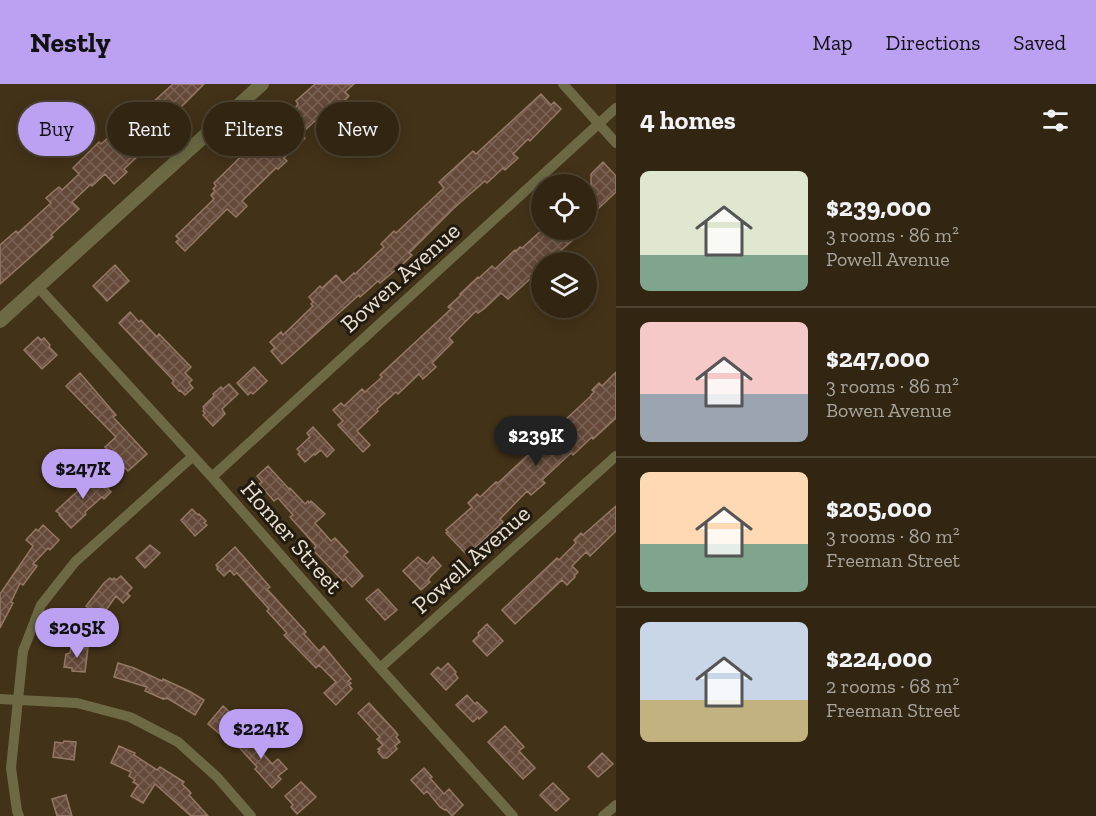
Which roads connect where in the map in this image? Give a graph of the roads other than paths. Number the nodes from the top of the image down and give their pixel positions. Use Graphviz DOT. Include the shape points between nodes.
graph roads {
  1 [pos="563,84"];
  2 [pos="253,87"];
  3 [pos="616,108"];
  4 [pos="598,124"];
  5 [pos="616,143"];
  6 [pos="38,287"];
  7 [pos="0,321"];
  8 [pos="616,456"];
  9 [pos="192,457"];
  10 [pos="212,477"];
  11 [pos="380,668"];
  12 [pos="0,699"];
  13 [pos="18,699"];
  14 [pos="616,804"];
  15 [pos="19,816"];
  16 [pos="251,816"];
  17 [pos="513,816"];
  18 [pos="603,816"];
  1 -- 4 [label="street"];
  2 -- 6 [label="street"];
  3 -- 4 [label="street, Bowen Avenue"];
  4 -- 5 [label="street"];
  4 -- 10 [label="street, Bowen Avenue"];
  6 -- 7 [label="street"];
  6 -- 9 [label="street, Homer Street"];
  8 -- 11 [label="street, Powell Avenue"];
  9 -- 10 [label="street, Homer Street"];
  9 -- 13 [label="street" via="75,562 41,605 23,651"];
  10 -- 11 [label="street, Homer Street"];
  11 -- 17 [label="street, Homer Street"];
  12 -- 13 [label="street"];
  13 -- 15 [label="street" via="11,768"];
  13 -- 16 [label="street" via="77,703 130,717 178,742 217,777"];
  14 -- 18 [label="street"];
}
